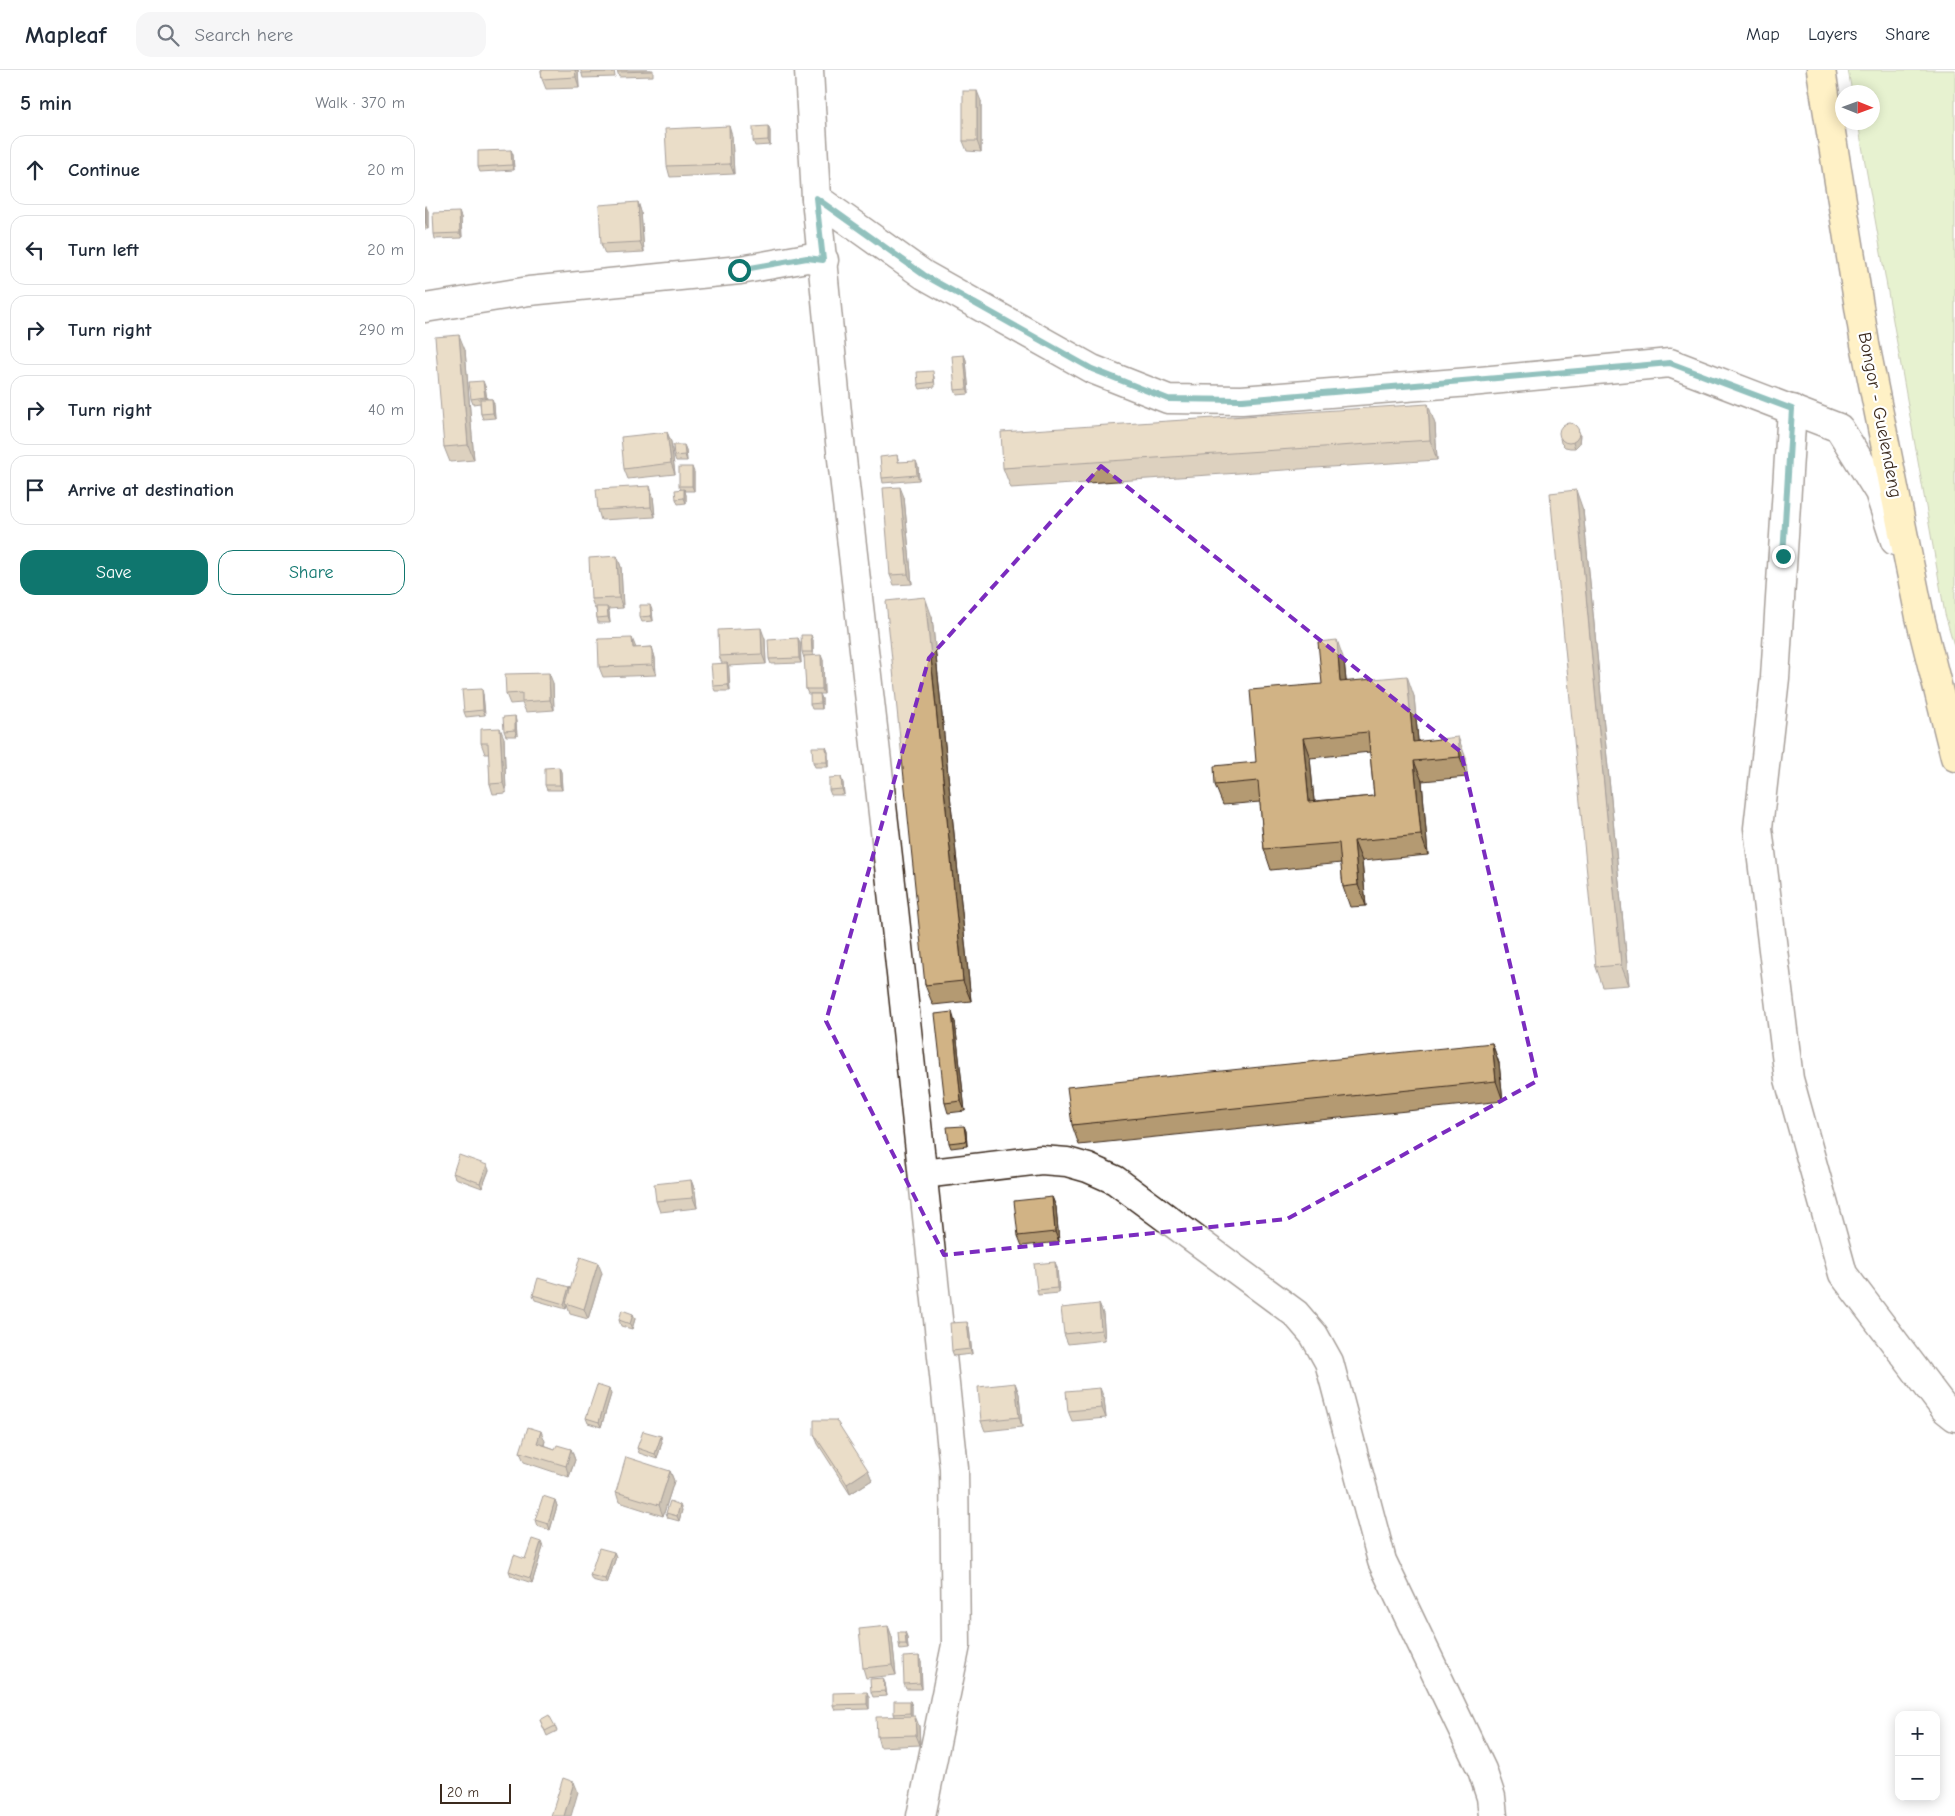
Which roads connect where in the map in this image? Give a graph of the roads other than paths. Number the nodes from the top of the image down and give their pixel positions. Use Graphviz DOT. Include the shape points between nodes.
graph roads {
  1 [pos="809,70"];
  2 [pos="1821,70"];
  3 [pos="816,198"];
  4 [pos="823,260"];
  5 [pos="425,308"];
  6 [pos="1792,409"];
  7 [pos="1920,617"];
  8 [pos="1955,757"];
  9 [pos="923,1174"];
  10 [pos="1955,1417"];
  11 [pos="921,1816"];
  12 [pos="1493,1816"];
  1 -- 3 [label="street"];
  2 -- 7 [label="highway, Bongor - Guelendeng" via="1865,344"];
  3 -- 4 [label="street"];
  3 -- 6 [label="street" via="924,275 1092,369 1168,399 1242,400 1670,363"];
  4 -- 5 [label="street" via="807,258 739,270 529,291"];
  4 -- 9 [label="street" via="839,433"];
  6 -- 7 [label="street" via="1839,428 1879,492"];
  6 -- 10 [label="street" via="1775,678 1758,828 1789,1079 1843,1274 1945,1409"];
  7 -- 8 [label="highway, Bongor - Guelendeng"];
  9 -- 11 [label="street" via="954,1468 956,1645"];
  9 -- 12 [label="street" via="1041,1160 1088,1168 1115,1180 1296,1314 1314,1335 1329,1362 1382,1561 1482,1770"];
}
